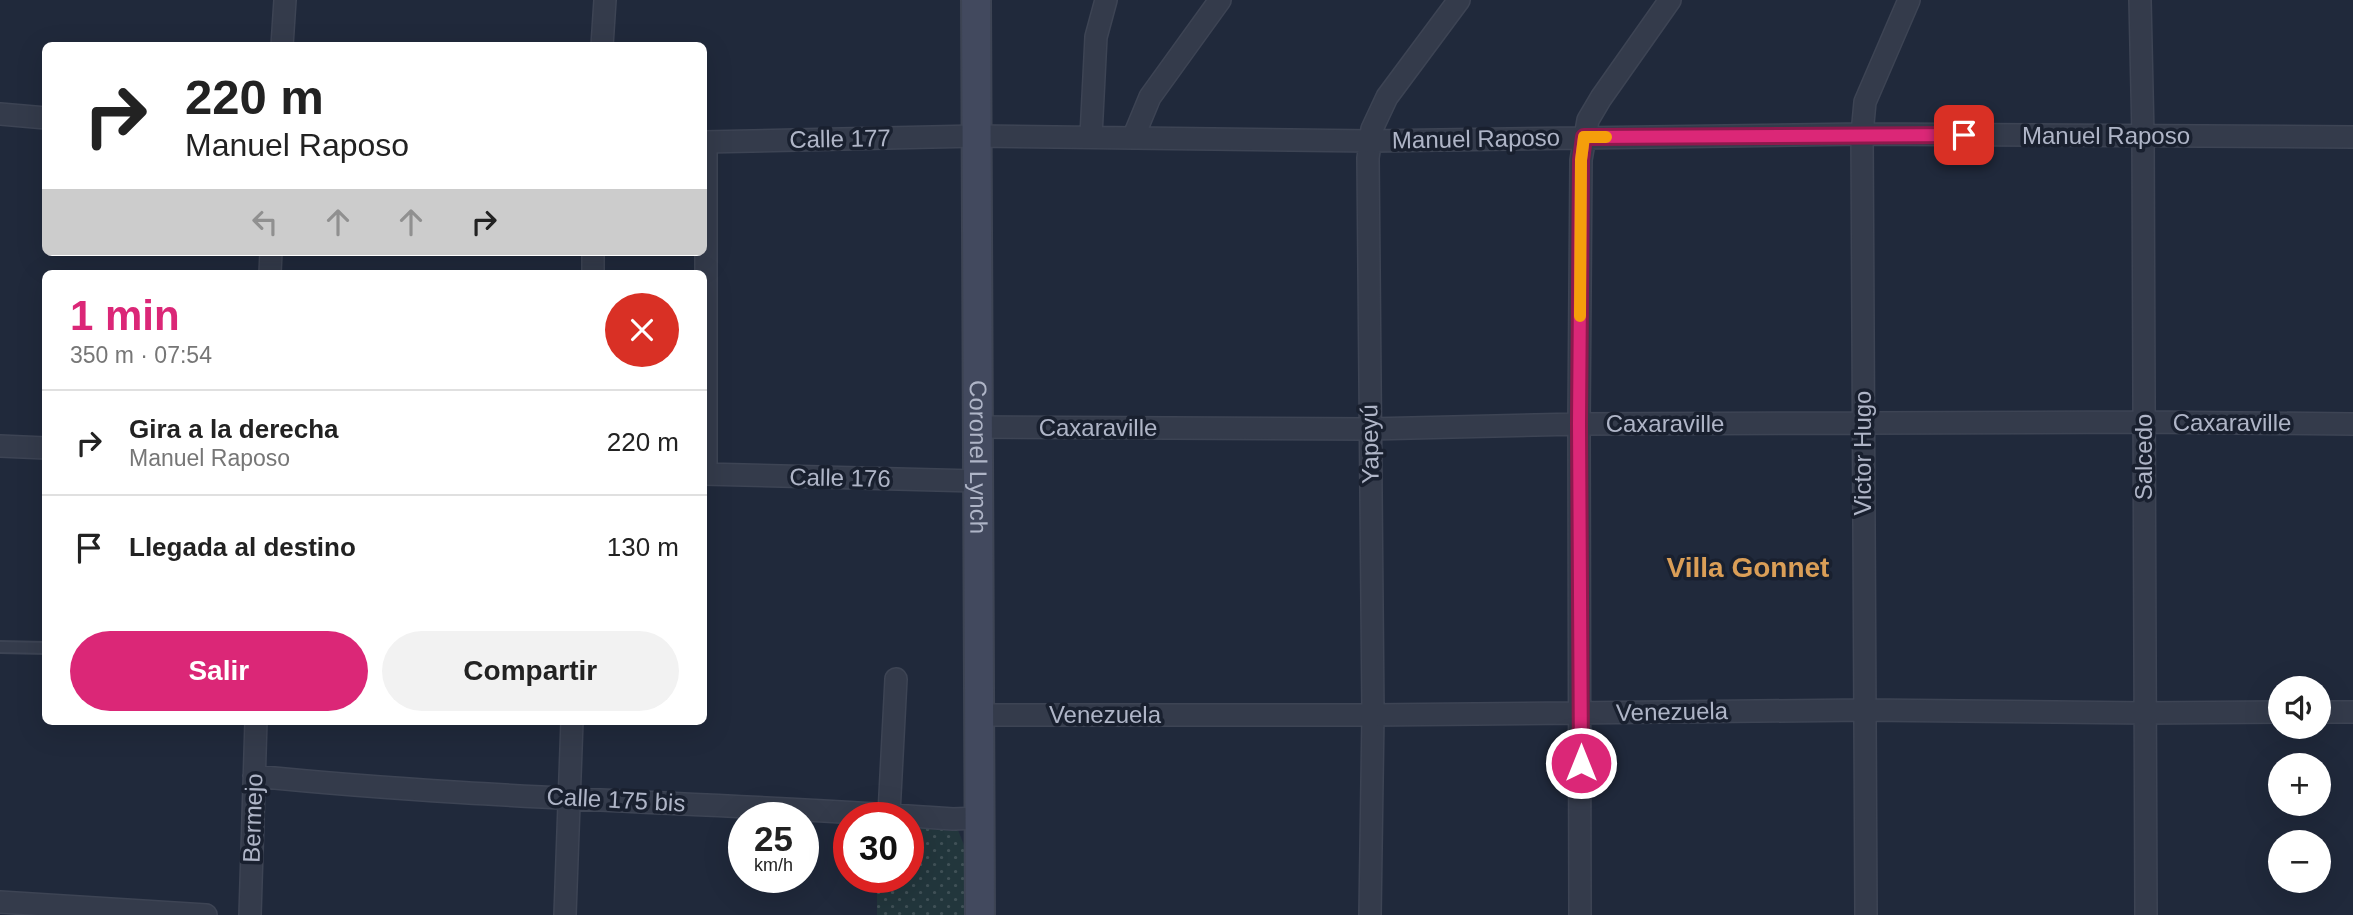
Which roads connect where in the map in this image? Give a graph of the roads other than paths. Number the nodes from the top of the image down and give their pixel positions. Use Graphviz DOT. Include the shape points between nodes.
graph roads {
  1 [pos="285,0"];
  2 [pos="605,0"];
  3 [pos="976,0"];
  4 [pos="1106,0"];
  5 [pos="1220,0"];
  6 [pos="1459,0"];
  7 [pos="1670,0"];
  8 [pos="1909,0"];
  9 [pos="2140,0"];
  10 [pos="282,42"];
  11 [pos="602,42"];
  12 [pos="0,114"];
  13 [pos="42,118"];
  14 [pos="1862,134"];
  15 [pos="977,136"];
  16 [pos="1091,136"];
  17 [pos="2143,136"];
  18 [pos="1584,137"];
  19 [pos="1133,138"];
  20 [pos="2353,138"];
  21 [pos="1371,141"];
  22 [pos="707,142"];
  23 [pos="2144,422"];
  24 [pos="1579,424"];
  25 [pos="1863,424"];
  26 [pos="2353,424"];
  27 [pos="977,427"];
  28 [pos="1370,429"];
  29 [pos="0,446"];
  30 [pos="42,448"];
  31 [pos="707,474"];
  32 [pos="976,481"];
  33 [pos="0,647"];
  34 [pos="42,648"];
  35 [pos="896,679"];
  36 [pos="1865,710"];
  37 [pos="2268,712"];
  38 [pos="2331,712"];
  39 [pos="2353,712"];
  40 [pos="1581,713"];
  41 [pos="2145,713"];
  42 [pos="979,715"];
  43 [pos="1373,715"];
  44 [pos="256,725"];
  45 [pos="572,725"];
  46 [pos="254,776"];
  47 [pos="569,798"];
  48 [pos="890,802"];
  49 [pos="833,811"];
  50 [pos="924,817"];
  51 [pos="979,818"];
  52 [pos="0,902"];
  53 [pos="206,915"];
  54 [pos="250,915"];
  55 [pos="565,915"];
  56 [pos="980,915"];
  57 [pos="1370,915"];
  58 [pos="1580,915"];
  59 [pos="1866,915"];
  60 [pos="2146,915"];
  1 -- 10 [label="street"];
  2 -- 11 [label="street"];
  3 -- 15 [label="main road, Coronel Lynch"];
  4 -- 16 [label="street" via="1096,37"];
  5 -- 19 [label="street" via="1150,97"];
  6 -- 21 [label="street, Yapeyú" via="1387,97"];
  7 -- 18 [label="street" via="1601,98"];
  8 -- 14 [label="street, Victor Hugo" via="1865,102"];
  9 -- 17 [label="street, Salcedo"];
  12 -- 13 [label="street"];
  14 -- 17 [label="street, Manuel Raposo"];
  14 -- 18 [label="street, Manuel Raposo"];
  14 -- 25 [label="street, Victor Hugo"];
  15 -- 16 [label="street, Manuel Raposo"];
  15 -- 22 [label="street, Calle 177"];
  15 -- 27 [label="main road, Coronel Lynch"];
  16 -- 19 [label="street, Manuel Raposo"];
  17 -- 20 [label="street, Manuel Raposo"];
  17 -- 23 [label="street, Salcedo"];
  18 -- 21 [label="street, Manuel Raposo"];
  18 -- 24 [label="street"];
  19 -- 21 [label="street, Manuel Raposo"];
  21 -- 28 [label="street, Yapeyú"];
  23 -- 25 [label="street, Caxaraville"];
  23 -- 26 [label="street, Caxaraville"];
  23 -- 41 [label="street, Salcedo"];
  24 -- 25 [label="street, Caxaraville"];
  24 -- 28 [label="street, Caxaraville"];
  24 -- 40 [label="street"];
  25 -- 36 [label="street, Victor Hugo"];
  27 -- 28 [label="street, Caxaraville"];
  27 -- 32 [label="main road, Coronel Lynch"];
  28 -- 43 [label="street, Yapeyú"];
  29 -- 30 [label="street"];
  31 -- 32 [label="street, Calle 176"];
  32 -- 42 [label="main road, Coronel Lynch"];
  33 -- 34 [label="lane"];
  35 -- 48 [label="street"];
  36 -- 40 [label="street, Venezuela"];
  36 -- 41 [label="street, Venezuela"];
  36 -- 59 [label="street, Victor Hugo"];
  37 -- 41 [label="street, Venezuela"];
  38 -- 39 [label="street"];
  40 -- 43 [label="street, Venezuela"];
  40 -- 58 [label="street"];
  41 -- 60 [label="street, Salcedo"];
  42 -- 43 [label="street, Venezuela"];
  42 -- 51 [label="main road, Coronel Lynch"];
  43 -- 57 [label="street, Yapeyú"];
  44 -- 46 [label="street, Bermejo"];
  45 -- 47 [label="street"];
  46 -- 47 [label="street, Calle 175 bis"];
  46 -- 54 [label="street, Bermejo"];
  47 -- 49 [label="street, Calle 175 bis"];
  47 -- 55 [label="street"];
  50 -- 51 [label="street, Calle 175 bis"];
  51 -- 56 [label="main road, Coronel Lynch"];
  52 -- 53 [label="street"];
}
